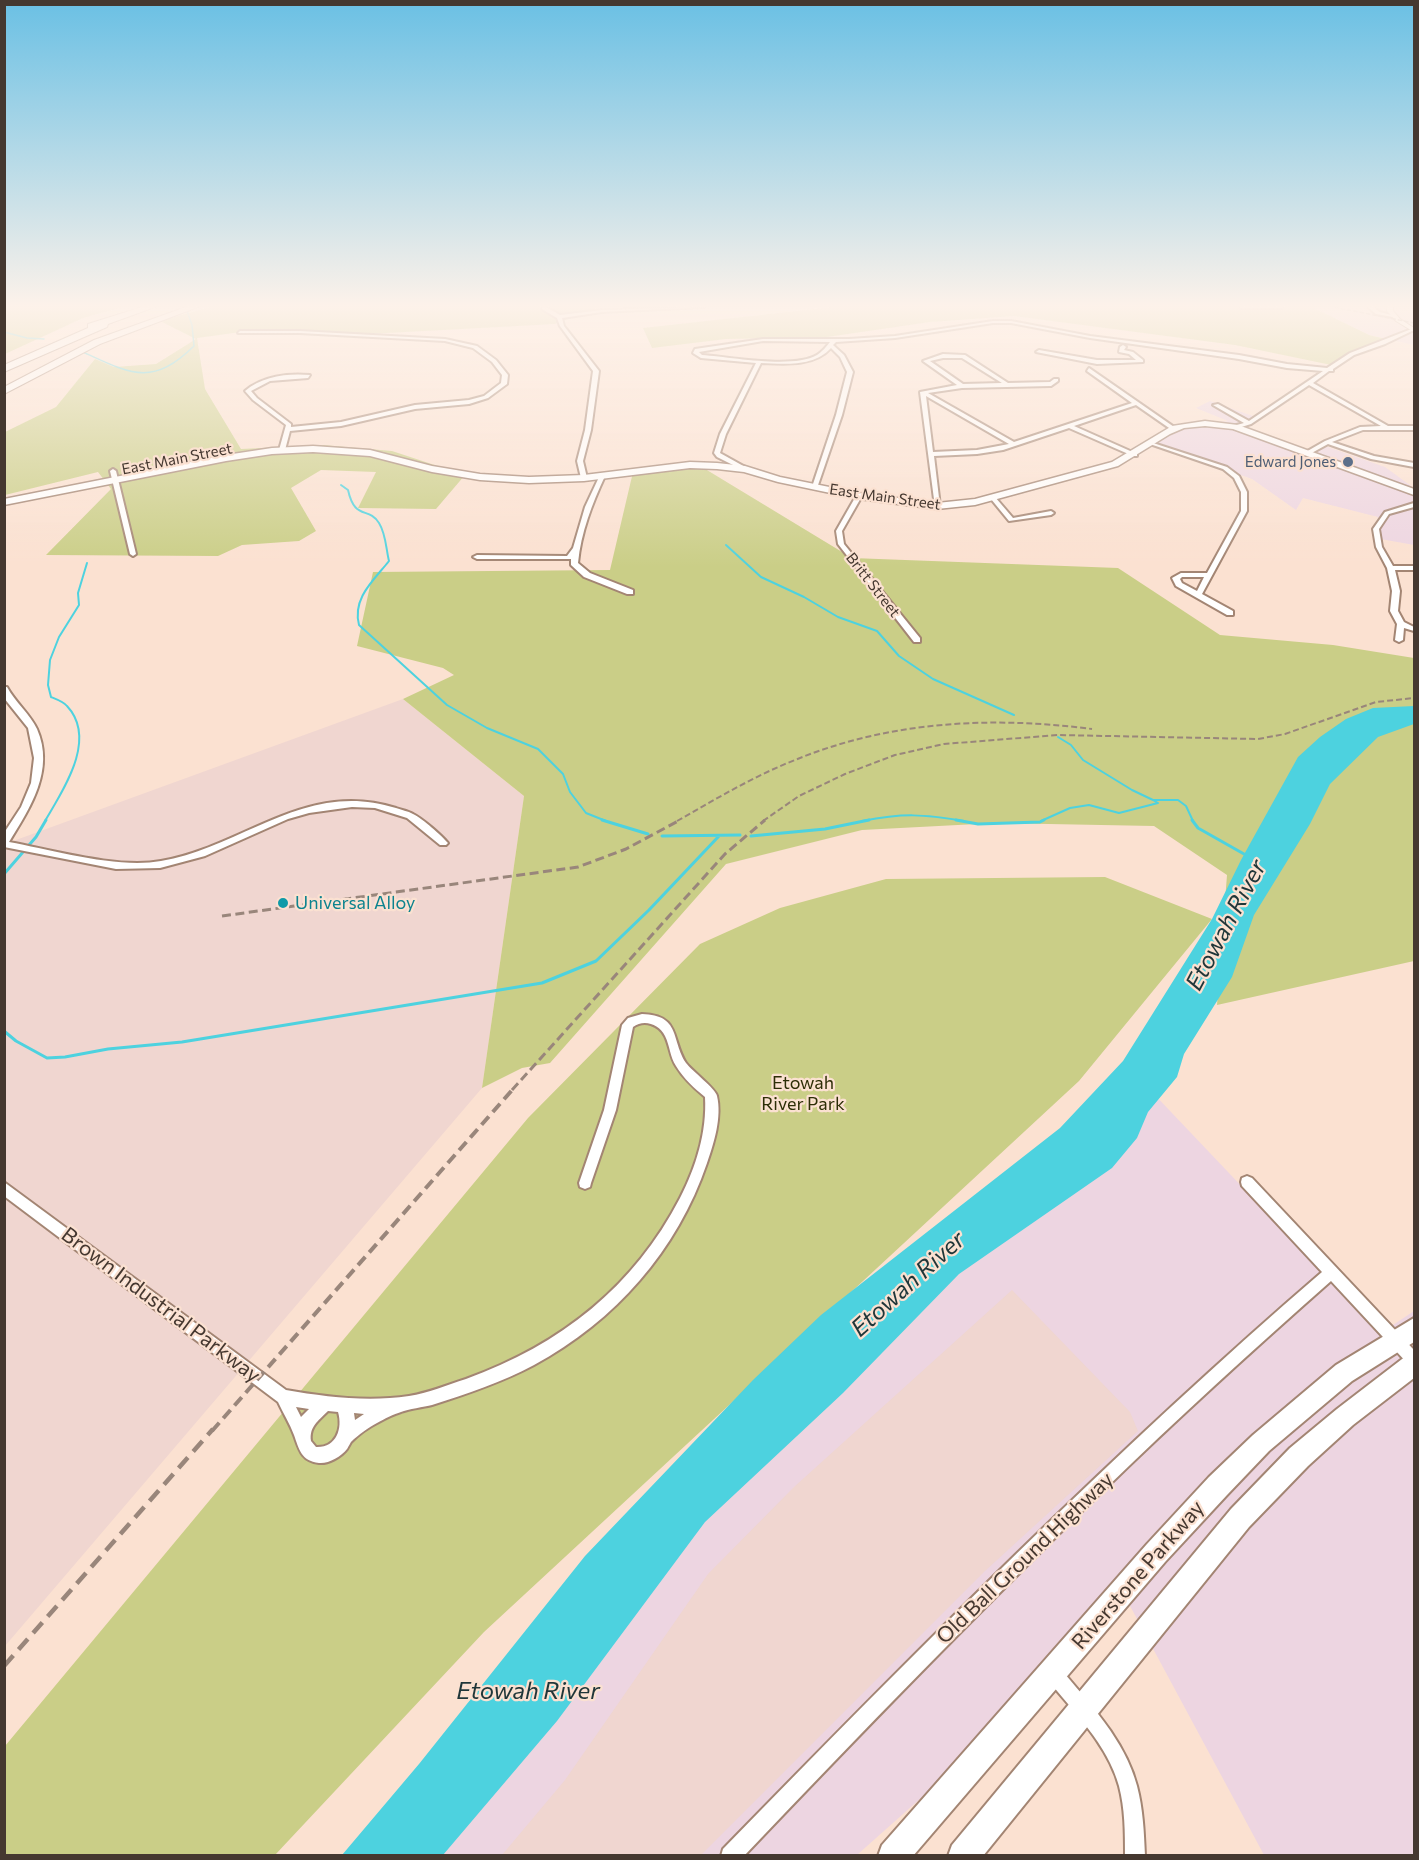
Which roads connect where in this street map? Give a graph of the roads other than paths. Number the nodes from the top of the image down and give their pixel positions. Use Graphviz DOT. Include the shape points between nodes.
graph roads {
  1 [pos="250,394"];
  2 [pos="489,394"];
  3 [pos="593,394"];
  4 [pos="743,394"];
  5 [pos="843,394"];
  6 [pos="923,394"];
  7 [pos="926,394"];
  8 [pos="1124,394"];
  9 [pos="1292,394"];
  10 [pos="1330,394"];
  11 [pos="1137,403"];
  12 [pos="1216,405"];
  13 [pos="1249,423"];
  14 [pos="1069,426"];
  15 [pos="1235,427"];
  16 [pos="1387,427"];
  17 [pos="289,429"];
  18 [pos="1174,429"];
  19 [pos="1414,429"];
  20 [pos="1327,442"];
  21 [pos="1152,443"];
  22 [pos="1015,445"];
  23 [pos="283,446"];
  24 [pos="932,454"];
  25 [pos="1306,454"];
  26 [pos="1135,455"];
  27 [pos="1414,465"];
  28 [pos="745,469"];
  29 [pos="95,474"];
  30 [pos="114,475"];
  31 [pos="602,476"];
  32 [pos="584,478"];
  33 [pos="45,483"];
  34 [pos="815,487"];
  35 [pos="4,493"];
  36 [pos="1414,494"];
  37 [pos="859,496"];
  38 [pos="993,498"];
  39 [pos="4,502"];
  40 [pos="937,506"];
  41 [pos="1414,506"];
  42 [pos="1051,513"];
  43 [pos="575,549"];
  44 [pos="133,554"];
  45 [pos="477,557"];
  46 [pos="1391,568"];
  47 [pos="1414,568"];
  48 [pos="1210,575"];
  49 [pos="630,592"];
  50 [pos="1198,595"];
  51 [pos="1230,614"];
  52 [pos="1401,624"];
  53 [pos="1414,629"];
  54 [pos="917,640"];
  55 [pos="1400,640"];
  56 [pos="4,689"];
  57 [pos="4,843"];
  58 [pos="442,843"];
  59 [pos="1247,1182"];
  60 [pos="585,1183"];
  61 [pos="4,1188"];
  62 [pos="1332,1272"];
  63 [pos="1405,1335"];
  64 [pos="1414,1362"];
  65 [pos="283,1397"];
  66 [pos="406,1403"];
  67 [pos="324,1406"];
  68 [pos="343,1406"];
  69 [pos="302,1434"];
  70 [pos="346,1438"];
  71 [pos="1053,1672"];
  72 [pos="1083,1710"];
  73 [pos="730,1856"];
  74 [pos="893,1856"];
  75 [pos="963,1856"];
  76 [pos="1135,1856"];
  1 -- 17 [label="street" via="286,422"];
  2 -- 17 [label="street" via="469,402 415,407 341,424"];
  3 -- 32 [label="street" via="580,461"];
  4 -- 28 [label="street" via="717,453"];
  5 -- 34 [label="street"];
  6 -- 24 [label="street"];
  7 -- 22 [label="street"];
  8 -- 11 [label="street"];
  9 -- 13 [label="street"];
  10 -- 16 [label="street"];
  11 -- 14 [label="street"];
  11 -- 18 [label="street"];
  12 -- 13 [label="street"];
  13 -- 15 [label="street"];
  14 -- 22 [label="street"];
  14 -- 26 [label="street"];
  15 -- 18 [label="main road, East Main Street" via="1198,425"];
  15 -- 25 [label="main road, East Main Street"];
  16 -- 19 [label="street"];
  16 -- 20 [label="street" via="1362,428"];
  17 -- 23 [label="street"];
  18 -- 21 [label="main road, East Main Street"];
  20 -- 25 [label="street"];
  20 -- 27 [label="street" via="1373,458"];
  21 -- 26 [label="main road, East Main Street"];
  21 -- 48 [label="street" via="1225,468 1238,477 1244,492 1244,511"];
  22 -- 24 [label="street" via="989,451"];
  23 -- 30 [label="main road, East Main Street"];
  23 -- 32 [label="main road, East Main Street" via="355,451 480,477"];
  24 -- 40 [label="street"];
  25 -- 36 [label="main road, East Main Street"];
  26 -- 38 [label="main road, East Main Street"];
  28 -- 31 [label="main road, East Main Street" via="698,465"];
  28 -- 34 [label="main road, East Main Street"];
  29 -- 30 [label="main road, East Main Street"];
  30 -- 39 [label="main road, East Main Street"];
  30 -- 44 [label="street"];
  31 -- 32 [label="main road, East Main Street"];
  31 -- 43 [label="street"];
  33 -- 35 [label="main road"];
  34 -- 37 [label="main road, East Main Street"];
  37 -- 40 [label="main road, East Main Street"];
  37 -- 54 [label="street, Britt Street" via="839,531 841,544"];
  38 -- 40 [label="main road, East Main Street"];
  38 -- 42 [label="street" via="1011,520"];
  41 -- 46 [label="street" via="1387,513 1376,529 1382,554"];
  43 -- 45 [label="street" via="566,558"];
  43 -- 49 [label="street" via="574,562 587,575"];
  46 -- 47 [label="street"];
  46 -- 52 [label="street" via="1396,591 1394,611"];
  48 -- 50 [label="street"];
  48 -- 50 [label="street" via="1176,578"];
  50 -- 51 [label="street"];
  52 -- 53 [label="street"];
  52 -- 55 [label="street"];
  56 -- 57 [label="street" via="32,728 39,773 23,812"];
  57 -- 58 [label="street" via="116,866 160,865 202,854 308,810 352,804 376,805 410,816"];
  59 -- 62 [label="street"];
  60 -- 66 [label="street" via="610,1110 628,1024 640,1017 651,1020 666,1028 678,1058 688,1074 711,1095 712,1106 697,1173 663,1243 612,1303 535,1358 477,1383"];
  61 -- 65 [label="street, Brown Industrial Parkway"];
  62 -- 63 [label="street"];
  62 -- 73 [label="street, Old Ball Ground Highway" via="1241,1349 973,1606"];
  63 -- 64 [label="street"];
  63 -- 71 [label="main road, Riverstone Parkway" via="1344,1373 1261,1443 1177,1530"];
  64 -- 72 [label="main road" via="1299,1457 1244,1514"];
  65 -- 67 [label="street"];
  65 -- 69 [label="street, Brown Industrial Parkway"];
  66 -- 68 [label="street"];
  66 -- 70 [label="street" via="372,1417"];
  67 -- 68 [label="street"];
  67 -- 69 [label="street"];
  68 -- 70 [label="street" via="349,1419"];
  69 -- 70 [label="street" via="307,1450 322,1455"];
  71 -- 72 [label="street"];
  71 -- 74 [label="main road, Riverstone Parkway"];
  72 -- 75 [label="main road"];
  72 -- 76 [label="street" via="1107,1740 1125,1778"];
}
